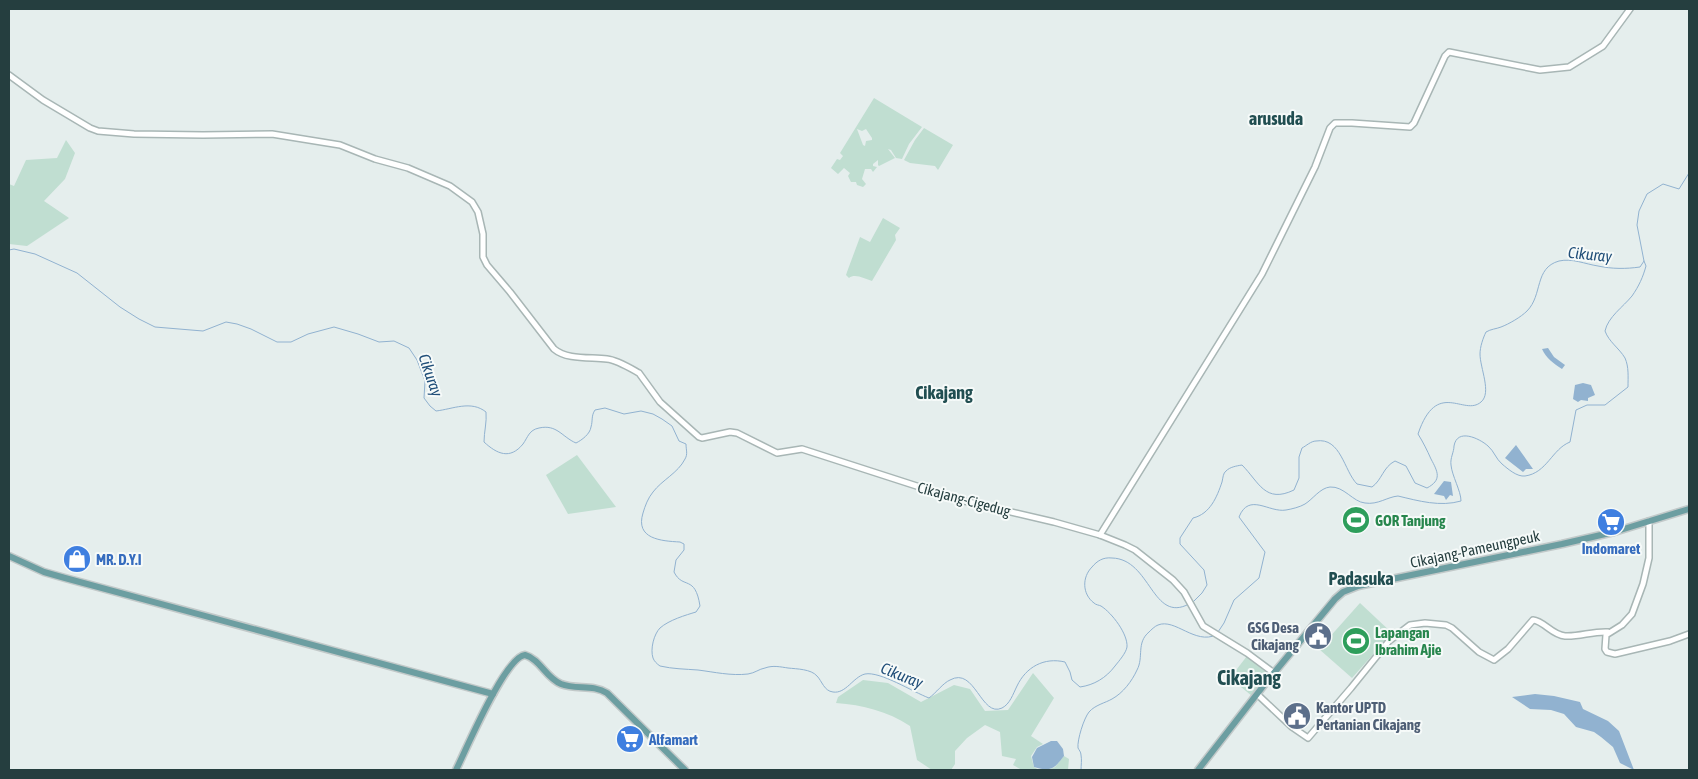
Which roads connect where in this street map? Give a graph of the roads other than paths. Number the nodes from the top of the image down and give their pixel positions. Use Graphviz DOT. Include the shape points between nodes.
graph roads {
  1 [pos="1630,9"];
  2 [pos="9,75"];
  3 [pos="1689,509"];
  4 [pos="1649,521"];
  5 [pos="1100,534"];
  6 [pos="9,556"];
  7 [pos="1608,632"];
  8 [pos="1689,634"];
  9 [pos="1274,673"];
  10 [pos="493,694"];
  11 [pos="1257,694"];
  12 [pos="456,770"];
  13 [pos="685,770"];
  14 [pos="1198,770"];
  1 -- 5 [label="street" via="1603,46 1573,66 1540,70 1449,52 1410,127 1335,123 1262,274"];
  2 -- 5 [label="street, Cikajang-Cigedug" via="43,100 98,131 203,136 272,134 340,145 433,178 472,202 478,212 483,234 483,257 487,265 554,349 578,357 615,361 639,373 660,402 699,437 737,433 777,453 802,449 960,500"];
  3 -- 4 [label="main road, Cikajang-Pameungpeuk"];
  4 -- 7 [label="street" via="1649,558 1632,614 1622,625"];
  4 -- 9 [label="main road, Cikajang-Pameungpeuk" via="1562,544 1346,590"];
  5 -- 9 [label="street, Cikajang-Cigedug" via="1136,550 1161,568 1178,586 1203,626"];
  6 -- 10 [label="main road" via="65,578"];
  7 -- 8 [label="street" via="1605,649 1615,654 1670,642"];
  7 -- 11 [label="street" via="1565,636 1533,620 1494,660 1479,652 1452,628 1425,623 1410,625 1389,641 1308,738"];
  9 -- 11 [label="main road, Cikajang-Pameungpeuk"];
  10 -- 12 [label="main road"];
  10 -- 13 [label="main road" via="515,660 528,655 559,683 607,693"];
  11 -- 14 [label="main road, Cikajang-Pameungpeuk"];
}
